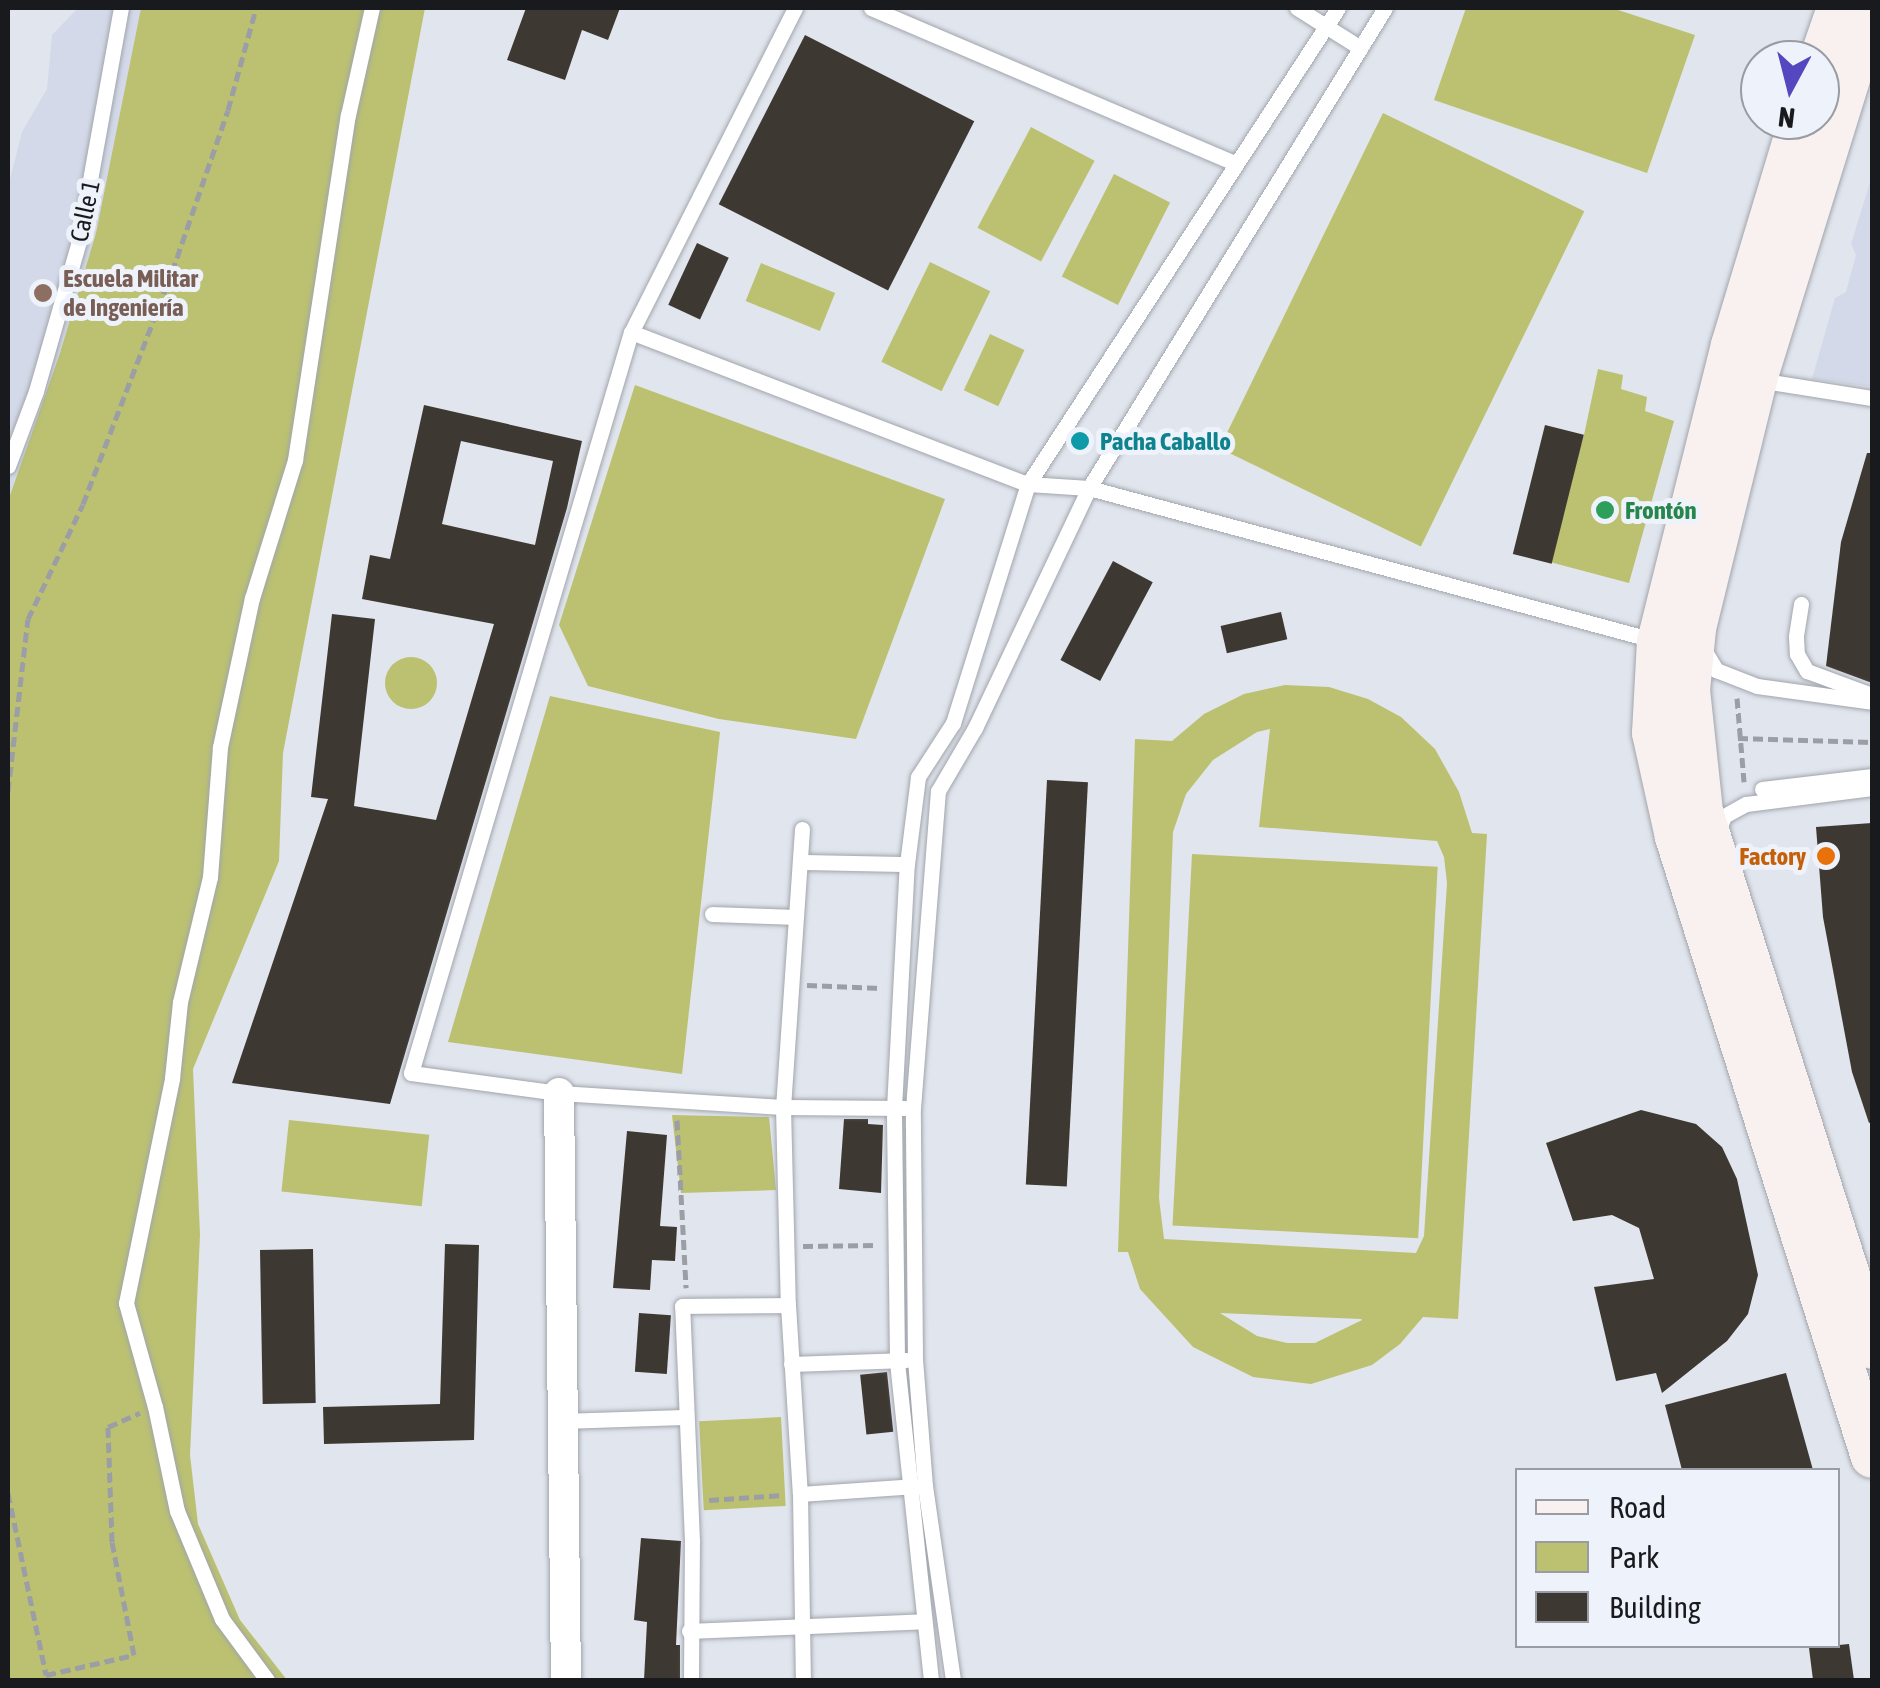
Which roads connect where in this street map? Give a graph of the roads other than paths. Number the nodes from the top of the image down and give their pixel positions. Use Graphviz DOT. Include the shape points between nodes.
graph roads {
  1 [pos="122,8"];
  2 [pos="372,8"];
  3 [pos="795,8"];
  4 [pos="871,8"];
  5 [pos="1297,8"];
  6 [pos="1338,8"];
  7 [pos="1385,8"];
  8 [pos="1838,8"];
  9 [pos="1871,8"];
  10 [pos="1326,27"];
  11 [pos="1827,40"];
  12 [pos="1359,47"];
  13 [pos="1795,140"];
  14 [pos="1234,164"];
  15 [pos="631,332"];
  16 [pos="1741,377"];
  17 [pos="1872,398"];
  18 [pos="1703,465"];
  19 [pos="8,466"];
  20 [pos="1028,484"];
  21 [pos="1089,488"];
  22 [pos="1801,604"];
  23 [pos="1676,635"];
  24 [pos="1872,694"];
  25 [pos="1872,702"];
  26 [pos="1673,756"];
  27 [pos="1872,776"];
  28 [pos="1872,788"];
  29 [pos="1762,789"];
  30 [pos="802,828"];
  31 [pos="1716,855"];
  32 [pos="800,862"];
  33 [pos="907,864"];
  34 [pos="712,914"];
  35 [pos="796,918"];
  36 [pos="559,1093"];
  37 [pos="783,1107"];
  38 [pos="894,1108"];
  39 [pos="913,1108"];
  40 [pos="788,1306"];
  41 [pos="1872,1348"];
  42 [pos="897,1360"];
  43 [pos="915,1360"];
  44 [pos="792,1364"];
  45 [pos="684,1417"];
  46 [pos="561,1420"];
  47 [pos="1872,1456"];
  48 [pos="917,1486"];
  49 [pos="800,1494"];
  50 [pos="923,1621"];
  51 [pos="799,1627"];
  52 [pos="689,1631"];
  53 [pos="266,1680"];
  54 [pos="566,1680"];
  55 [pos="691,1680"];
  56 [pos="802,1680"];
  57 [pos="931,1680"];
  58 [pos="954,1680"];
  1 -- 19 [label="lane, Calle 1" via="80,241"];
  2 -- 53 [label="lane" via="348,115 294,460 252,598 220,747 210,877 180,1002 172,1078 126,1303 177,1510 222,1619"];
  3 -- 15 [label="lane"];
  4 -- 14 [label="lane"];
  5 -- 10 [label="lane"];
  6 -- 10 [label="lane"];
  7 -- 12 [label="lane"];
  8 -- 11 [label="main road"];
  9 -- 16 [label="main road"];
  10 -- 12 [label="lane"];
  10 -- 14 [label="lane"];
  12 -- 21 [label="lane"];
  13 -- 16 [label="main road"];
  14 -- 20 [label="lane"];
  15 -- 20 [label="lane"];
  15 -- 36 [label="lane" via="411,1073"];
  16 -- 17 [label="lane"];
  16 -- 18 [label="main road"];
  16 -- 23 [label="main road"];
  18 -- 23 [label="main road"];
  18 -- 26 [label="lane" via="1706,505 1677,630"];
  20 -- 21 [label="lane"];
  20 -- 33 [label="lane" via="954,723 918,776"];
  21 -- 23 [label="lane"];
  21 -- 39 [label="lane" via="975,728 938,791"];
  22 -- 24 [label="lane" via="1796,637 1806,672"];
  23 -- 25 [label="lane" via="1716,670 1756,686"];
  23 -- 31 [label="main road" via="1702,812"];
  23 -- 47 [label="main road" via="1654,733 1661,781"];
  27 -- 29 [label="lane"];
  28 -- 31 [label="lane" via="1732,809 1720,823"];
  30 -- 32 [label="lane"];
  31 -- 41 [label="main road"];
  32 -- 33 [label="lane"];
  32 -- 35 [label="lane"];
  33 -- 38 [label="lane"];
  34 -- 35 [label="lane"];
  35 -- 37 [label="lane"];
  36 -- 37 [label="lane"];
  36 -- 46 [label="street"];
  37 -- 38 [label="lane"];
  37 -- 40 [label="lane"];
  38 -- 39 [label="lane"];
  38 -- 42 [label="lane"];
  39 -- 43 [label="lane"];
  40 -- 44 [label="lane"];
  40 -- 45 [label="lane" via="682,1306"];
  42 -- 43 [label="lane"];
  42 -- 44 [label="lane"];
  42 -- 48 [label="lane"];
  43 -- 48 [label="lane"];
  44 -- 49 [label="lane"];
  45 -- 46 [label="lane"];
  45 -- 52 [label="lane"];
  46 -- 54 [label="street"];
  48 -- 49 [label="lane"];
  48 -- 50 [label="lane"];
  48 -- 58 [label="lane"];
  49 -- 51 [label="lane"];
  50 -- 51 [label="lane"];
  50 -- 57 [label="lane"];
  51 -- 52 [label="lane"];
  51 -- 56 [label="lane"];
  52 -- 55 [label="lane"];
}
